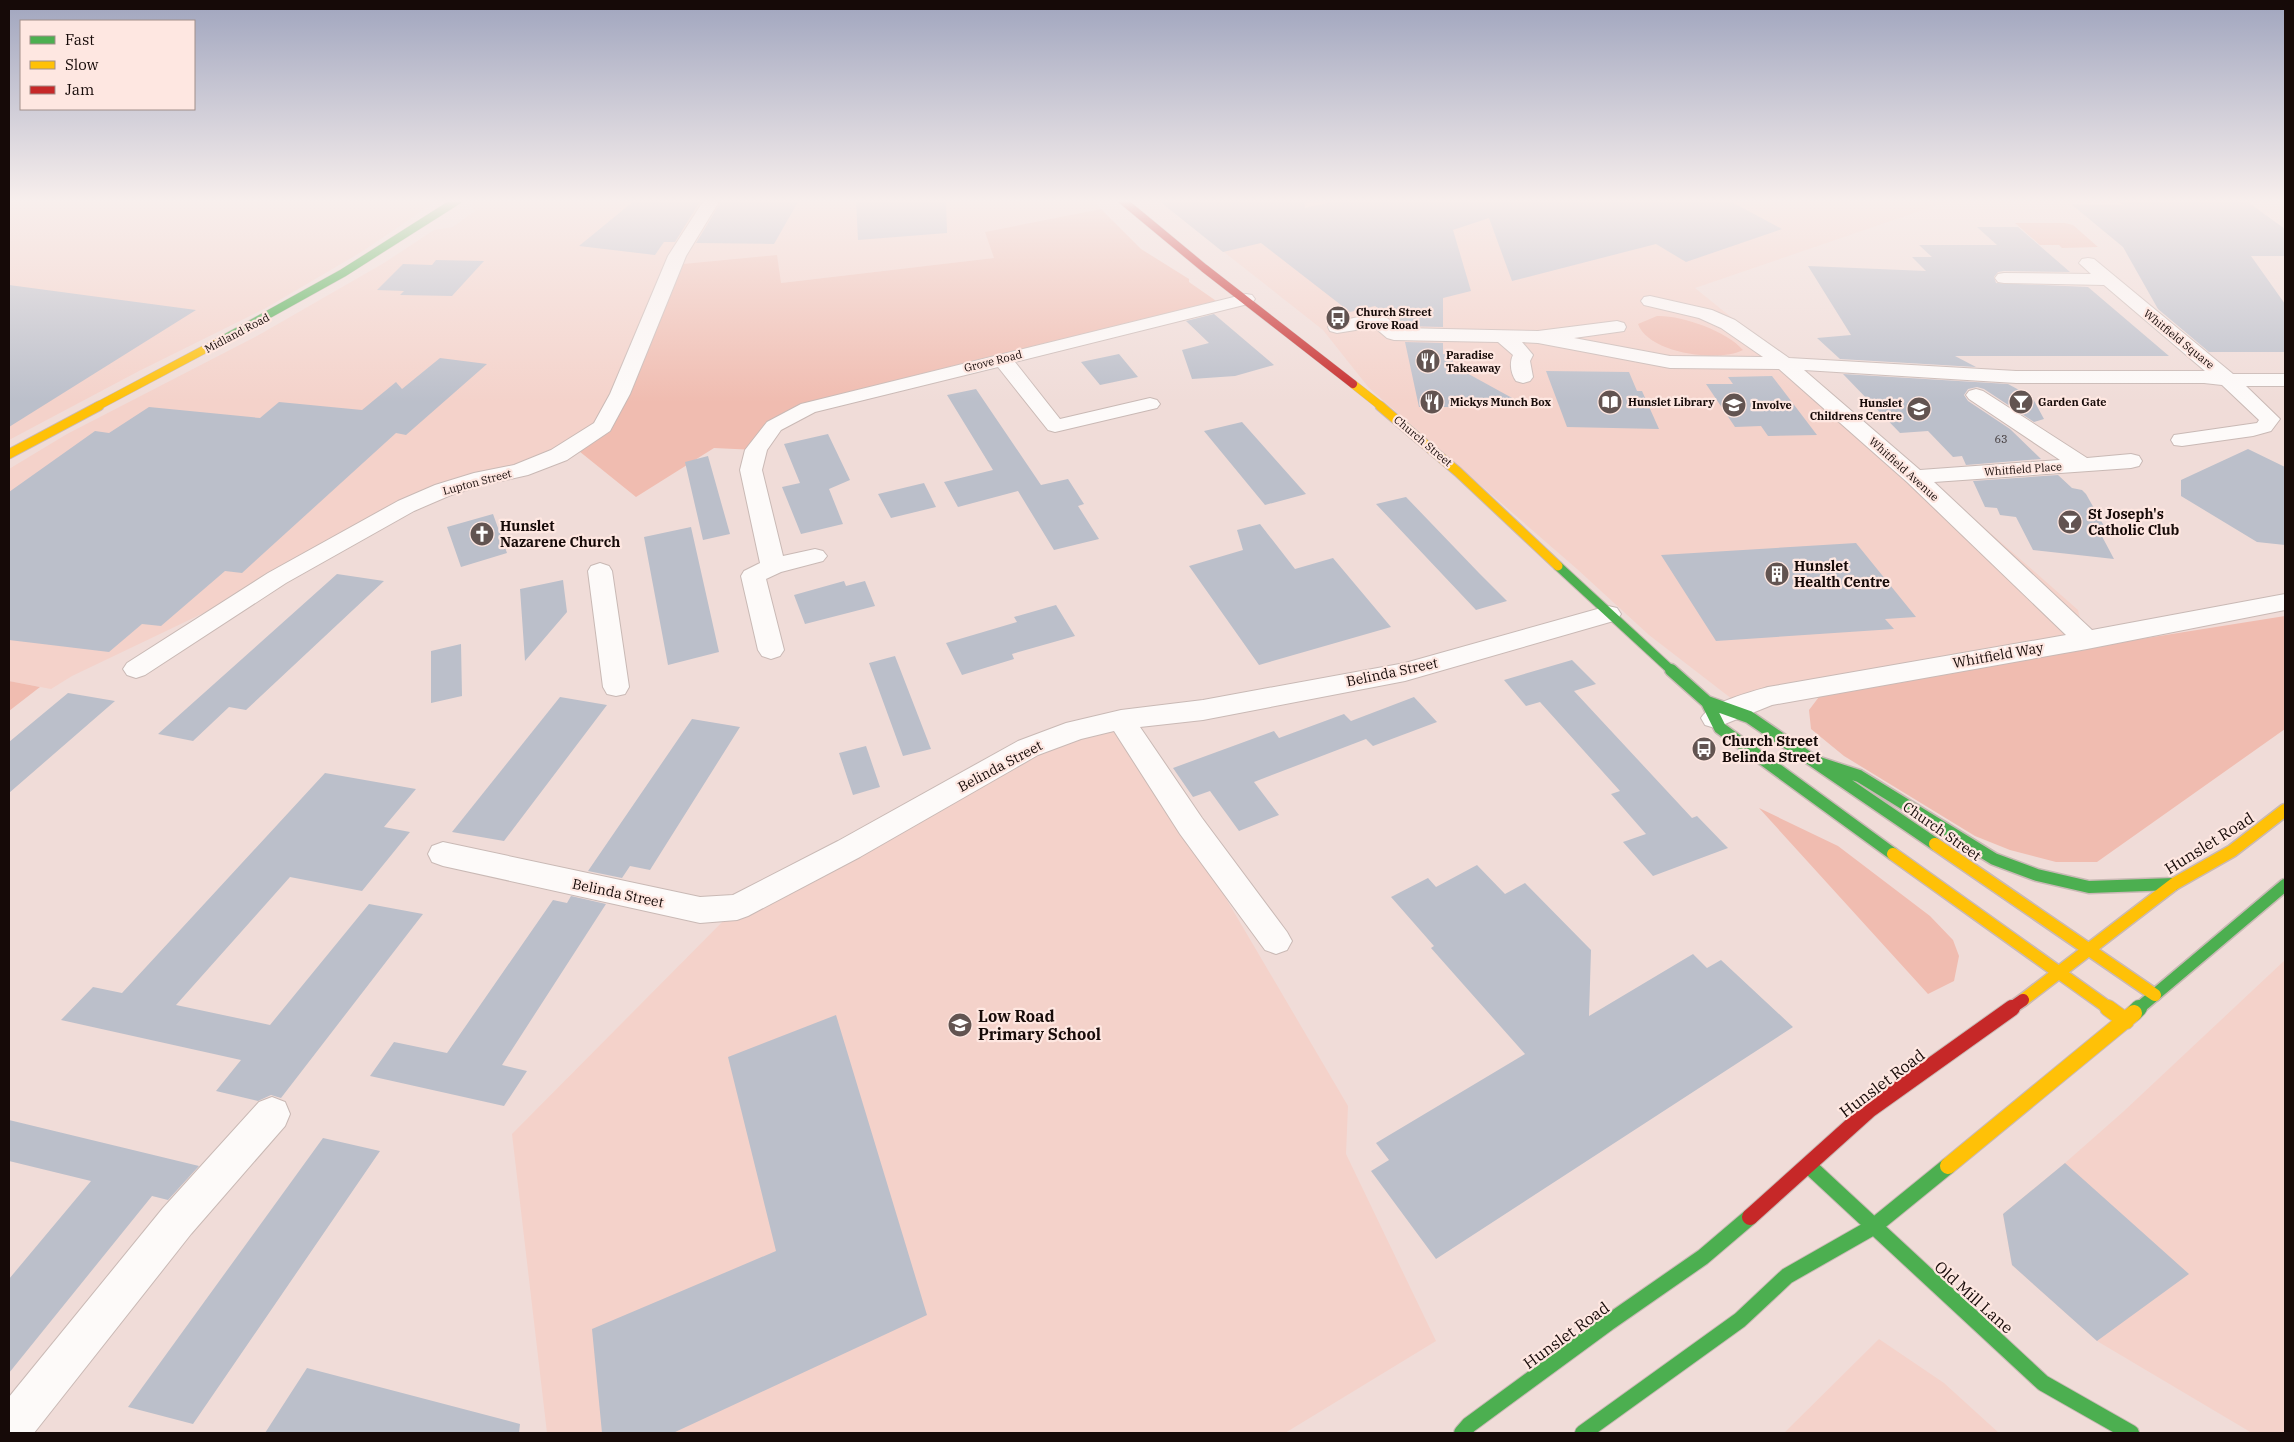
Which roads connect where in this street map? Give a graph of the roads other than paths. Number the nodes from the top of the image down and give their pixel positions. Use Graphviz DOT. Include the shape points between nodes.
graph roads {
  1 [pos="354,267"];
  2 [pos="673,267"];
  3 [pos="1203,267"];
  4 [pos="2093,267"];
  5 [pos="2004,278"];
  6 [pos="2106,280"];
  7 [pos="1246,299"];
  8 [pos="1650,301"];
  9 [pos="1617,326"];
  10 [pos="1337,327"];
  11 [pos="1504,336"];
  12 [pos="1538,337"];
  13 [pos="1002,359"];
  14 [pos="1785,364"];
  15 [pos="1523,377"];
  16 [pos="2228,380"];
  17 [pos="2285,380"];
  18 [pos="1976,395"];
  19 [pos="1150,404"];
  20 [pos="2182,440"];
  21 [pos="9,454"];
  22 [pos="2131,461"];
  23 [pos="2083,464"];
  24 [pos="1915,477"];
  25 [pos="815,556"];
  26 [pos="773,566"];
  27 [pos="600,571"];
  28 [pos="2285,602"];
  29 [pos="1608,614"];
  30 [pos="2087,640"];
  31 [pos="771,650"];
  32 [pos="136,668"];
  33 [pos="616,687"];
  34 [pos="1717,710"];
  35 [pos="1121,720"];
  36 [pos="1816,762"];
  37 [pos="2285,810"];
  38 [pos="443,854"];
  39 [pos="2174,884"];
  40 [pos="2285,885"];
  41 [pos="1276,941"];
  42 [pos="2089,950"];
  43 [pos="2060,973"];
  44 [pos="2155,995"];
  45 [pos="2126,1021"];
  46 [pos="272,1114"];
  47 [pos="1809,1166"];
  48 [pos="1873,1227"];
  49 [pos="9,1431"];
  50 [pos="1462,1433"];
  51 [pos="1583,1433"];
  52 [pos="2131,1433"];
  1 -- 21 [label="street, Midland Road"];
  2 -- 32 [label="street, Lupton Street" via="620,394 603,426 559,455 520,470 443,490 406,506 277,578"];
  3 -- 7 [label="street, Church Street"];
  4 -- 6 [label="street, Whitfield Square"];
  5 -- 6 [label="street"];
  6 -- 16 [label="street, Whitfield Square"];
  7 -- 13 [label="street, Grove Road"];
  7 -- 29 [label="street, Church Street" via="1463,475"];
  8 -- 14 [label="street, Whitfield Avenue" via="1704,314 1728,324"];
  9 -- 12 [label="street"];
  10 -- 11 [label="street" via="1379,321 1394,334"];
  11 -- 12 [label="street"];
  11 -- 15 [label="street" via="1507,343 1519,349 1522,355"];
  12 -- 14 [label="street" via="1670,362"];
  13 -- 19 [label="street" via="1055,426"];
  13 -- 26 [label="street, Grove Road" via="808,408 774,426 756,450 751,470"];
  14 -- 16 [label="street" via="2016,377 2204,376"];
  14 -- 24 [label="street, Whitfield Avenue"];
  16 -- 17 [label="street"];
  16 -- 20 [label="street, Whitfield Square" via="2270,420 2264,427 2246,432"];
  18 -- 23 [label="street"];
  22 -- 23 [label="street, Whitfield Place"];
  23 -- 24 [label="street, Whitfield Place"];
  24 -- 30 [label="street, Whitfield Avenue"];
  25 -- 26 [label="street"];
  26 -- 31 [label="street" via="753,576"];
  27 -- 33 [label="street"];
  28 -- 30 [label="street, Whitfield Way"];
  29 -- 34 [label="street, Church Street"];
  29 -- 35 [label="street, Belinda Street" via="1405,672 1203,710"];
  30 -- 34 [label="street, Whitfield Way" via="1768,696"];
  34 -- 36 [label="street, Church Street" via="1749,717"];
  34 -- 43 [label="street, Church Street" via="1720,728"];
  35 -- 38 [label="street, Belinda Street" via="1076,730 1028,748 849,849 737,907 700,910"];
  35 -- 41 [label="street" via="1191,826"];
  36 -- 39 [label="street" via="1858,776 1994,859 2036,875 2089,887"];
  36 -- 42 [label="street, Church Street"];
  37 -- 39 [label="street, Hunslet Road" via="2188,879"];
  39 -- 42 [label="street, Hunslet Road"];
  40 -- 44 [label="street"];
  42 -- 43 [label="street, Hunslet Road"];
  42 -- 44 [label="street, Church Street"];
  43 -- 45 [label="street, Church Street"];
  43 -- 47 [label="street, Hunslet Road" via="1869,1110"];
  44 -- 45 [label="street"];
  45 -- 48 [label="street"];
  46 -- 49 [label="street" via="177,1221"];
  47 -- 48 [label="street, Old Mill Lane"];
  47 -- 50 [label="street, Hunslet Road" via="1703,1257 1608,1323"];
  48 -- 51 [label="street" via="1787,1276 1740,1320"];
  48 -- 52 [label="street, Old Mill Lane" via="2043,1383"];
}
